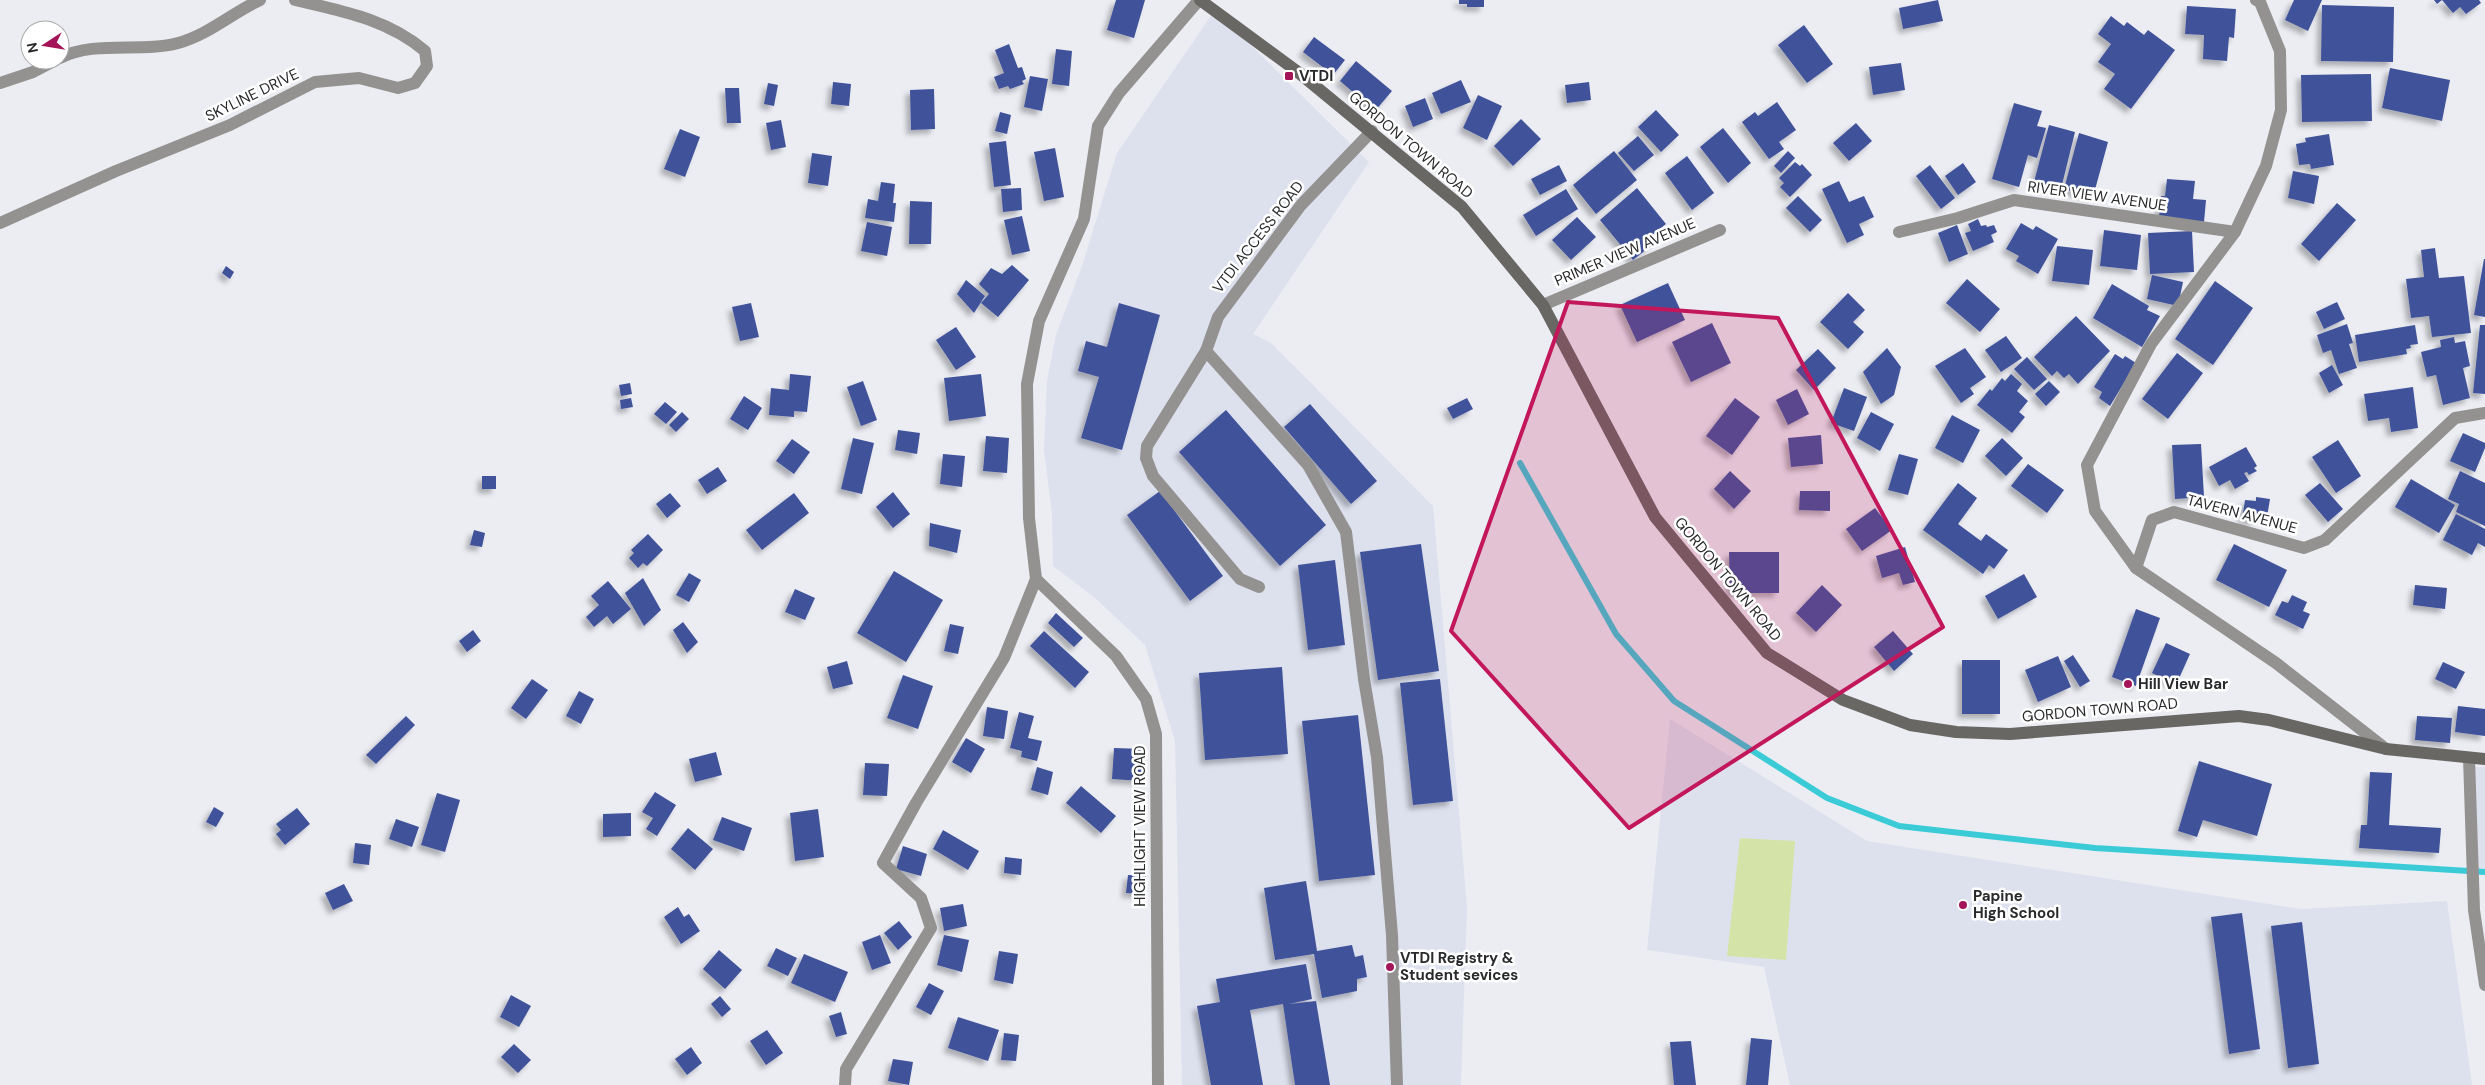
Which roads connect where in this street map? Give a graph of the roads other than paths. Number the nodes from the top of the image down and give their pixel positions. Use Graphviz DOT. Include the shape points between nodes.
graph roads {
  1 [pos="260,0"];
  2 [pos="295,0"];
  3 [pos="1200,0"];
  4 [pos="2256,0"];
  5 [pos="70,54"];
  6 [pos="37,70"];
  7 [pos="0,83"];
  8 [pos="1372,132"];
  9 [pos="0,223"];
  10 [pos="1720,230"];
  11 [pos="1899,232"];
  12 [pos="2235,232"];
  13 [pos="1543,305"];
  14 [pos="1206,350"];
  15 [pos="2485,413"];
  16 [pos="2136,568"];
  17 [pos="1036,579"];
  18 [pos="1260,587"];
  19 [pos="2386,749"];
  20 [pos="2469,758"];
  21 [pos="2485,759"];
  22 [pos="2481,928"];
  23 [pos="2485,985"];
  24 [pos="845,1085"];
  25 [pos="1158,1085"];
  26 [pos="1397,1085"];
  1 -- 5 [label="street" via="208,31 177,43"];
  2 -- 9 [label="street, SKYLINE DRIVE" via="361,16 406,34 425,50 427,66 415,83 398,88 359,78 315,82 230,125"];
  3 -- 8 [label="main road, GORDON TOWN ROAD" via="1298,72"];
  3 -- 17 [label="street" via="1119,93 1098,126 1084,220 1040,322 1027,384 1029,518"];
  4 -- 12 [label="street" via="2260,2 2280,51 2281,110 2266,166"];
  6 -- 7 [label="street"];
  8 -- 13 [label="main road, GORDON TOWN ROAD" via="1462,207"];
  8 -- 14 [label="street, VTDI ACCESS ROAD" via="1301,205 1218,316"];
  10 -- 13 [label="street, PRIMER VIEW AVENUE"];
  11 -- 12 [label="street, RIVER VIEW AVENUE" via="2014,200"];
  12 -- 16 [label="street" via="2151,344 2087,465 2095,511"];
  13 -- 19 [label="main road, GORDON TOWN ROAD" via="1655,517 1767,653 1843,700 1910,725 1956,732 2010,734 2239,716 2269,720"];
  14 -- 18 [label="street, VTDI ACCESS ROAD" via="1147,446 1148,467 1240,579"];
  14 -- 26 [label="street" via="1308,465 1346,532 1377,758 1392,935"];
  15 -- 16 [label="street, TAVERN AVENUE" via="2455,418 2325,540 2304,548 2174,512 2152,520"];
  16 -- 19 [label="street" via="2276,663"];
  17 -- 24 [label="street" via="1004,658 882,863 921,898 931,928 846,1069"];
  17 -- 25 [label="street, HIGHLIGHT VIEW ROAD" via="1116,656 1146,699 1156,734"];
  19 -- 20 [label="main road, GORDON TOWN ROAD"];
  20 -- 21 [label="main road, GORDON TOWN ROAD"];
  20 -- 22 [label="street" via="2474,910"];
  22 -- 23 [label="street"];
}
